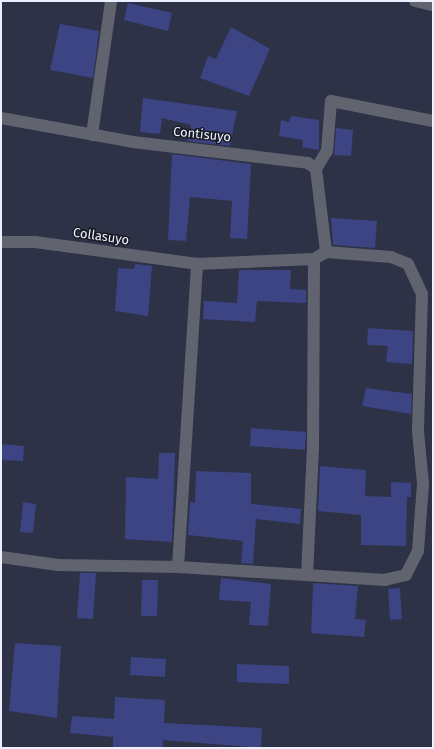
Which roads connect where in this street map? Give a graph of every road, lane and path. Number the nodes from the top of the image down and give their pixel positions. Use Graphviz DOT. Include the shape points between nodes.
graph roads {
  1 [pos="111,1"];
  2 [pos="415,1"];
  3 [pos="433,5"];
  4 [pos="1,118"];
  5 [pos="433,121"];
  6 [pos="92,135"];
  7 [pos="316,169"];
  8 [pos="1,242"];
  9 [pos="326,252"];
  10 [pos="314,259"];
  11 [pos="197,264"];
  12 [pos="1,557"];
  13 [pos="178,567"];
  14 [pos="307,575"];
  1 -- 6 [label="street"];
  2 -- 3 [label="street"];
  4 -- 6 [label="street, Contisuyo"];
  5 -- 7 [label="street" via="331,101 327,151"];
  6 -- 7 [label="street, Contisuyo" via="302,160"];
  7 -- 9 [label="street"];
  8 -- 11 [label="street, Collasuyo" via="35,242"];
  9 -- 10 [label="street"];
  9 -- 14 [label="street" via="391,256 408,264 422,294 418,431 423,484 418,552 406,575 385,580"];
  10 -- 11 [label="street, Collasuyo"];
  10 -- 14 [label="street" via="313,450"];
  11 -- 13 [label="street"];
  12 -- 13 [label="street" via="58,565"];
  13 -- 14 [label="street"];
}
